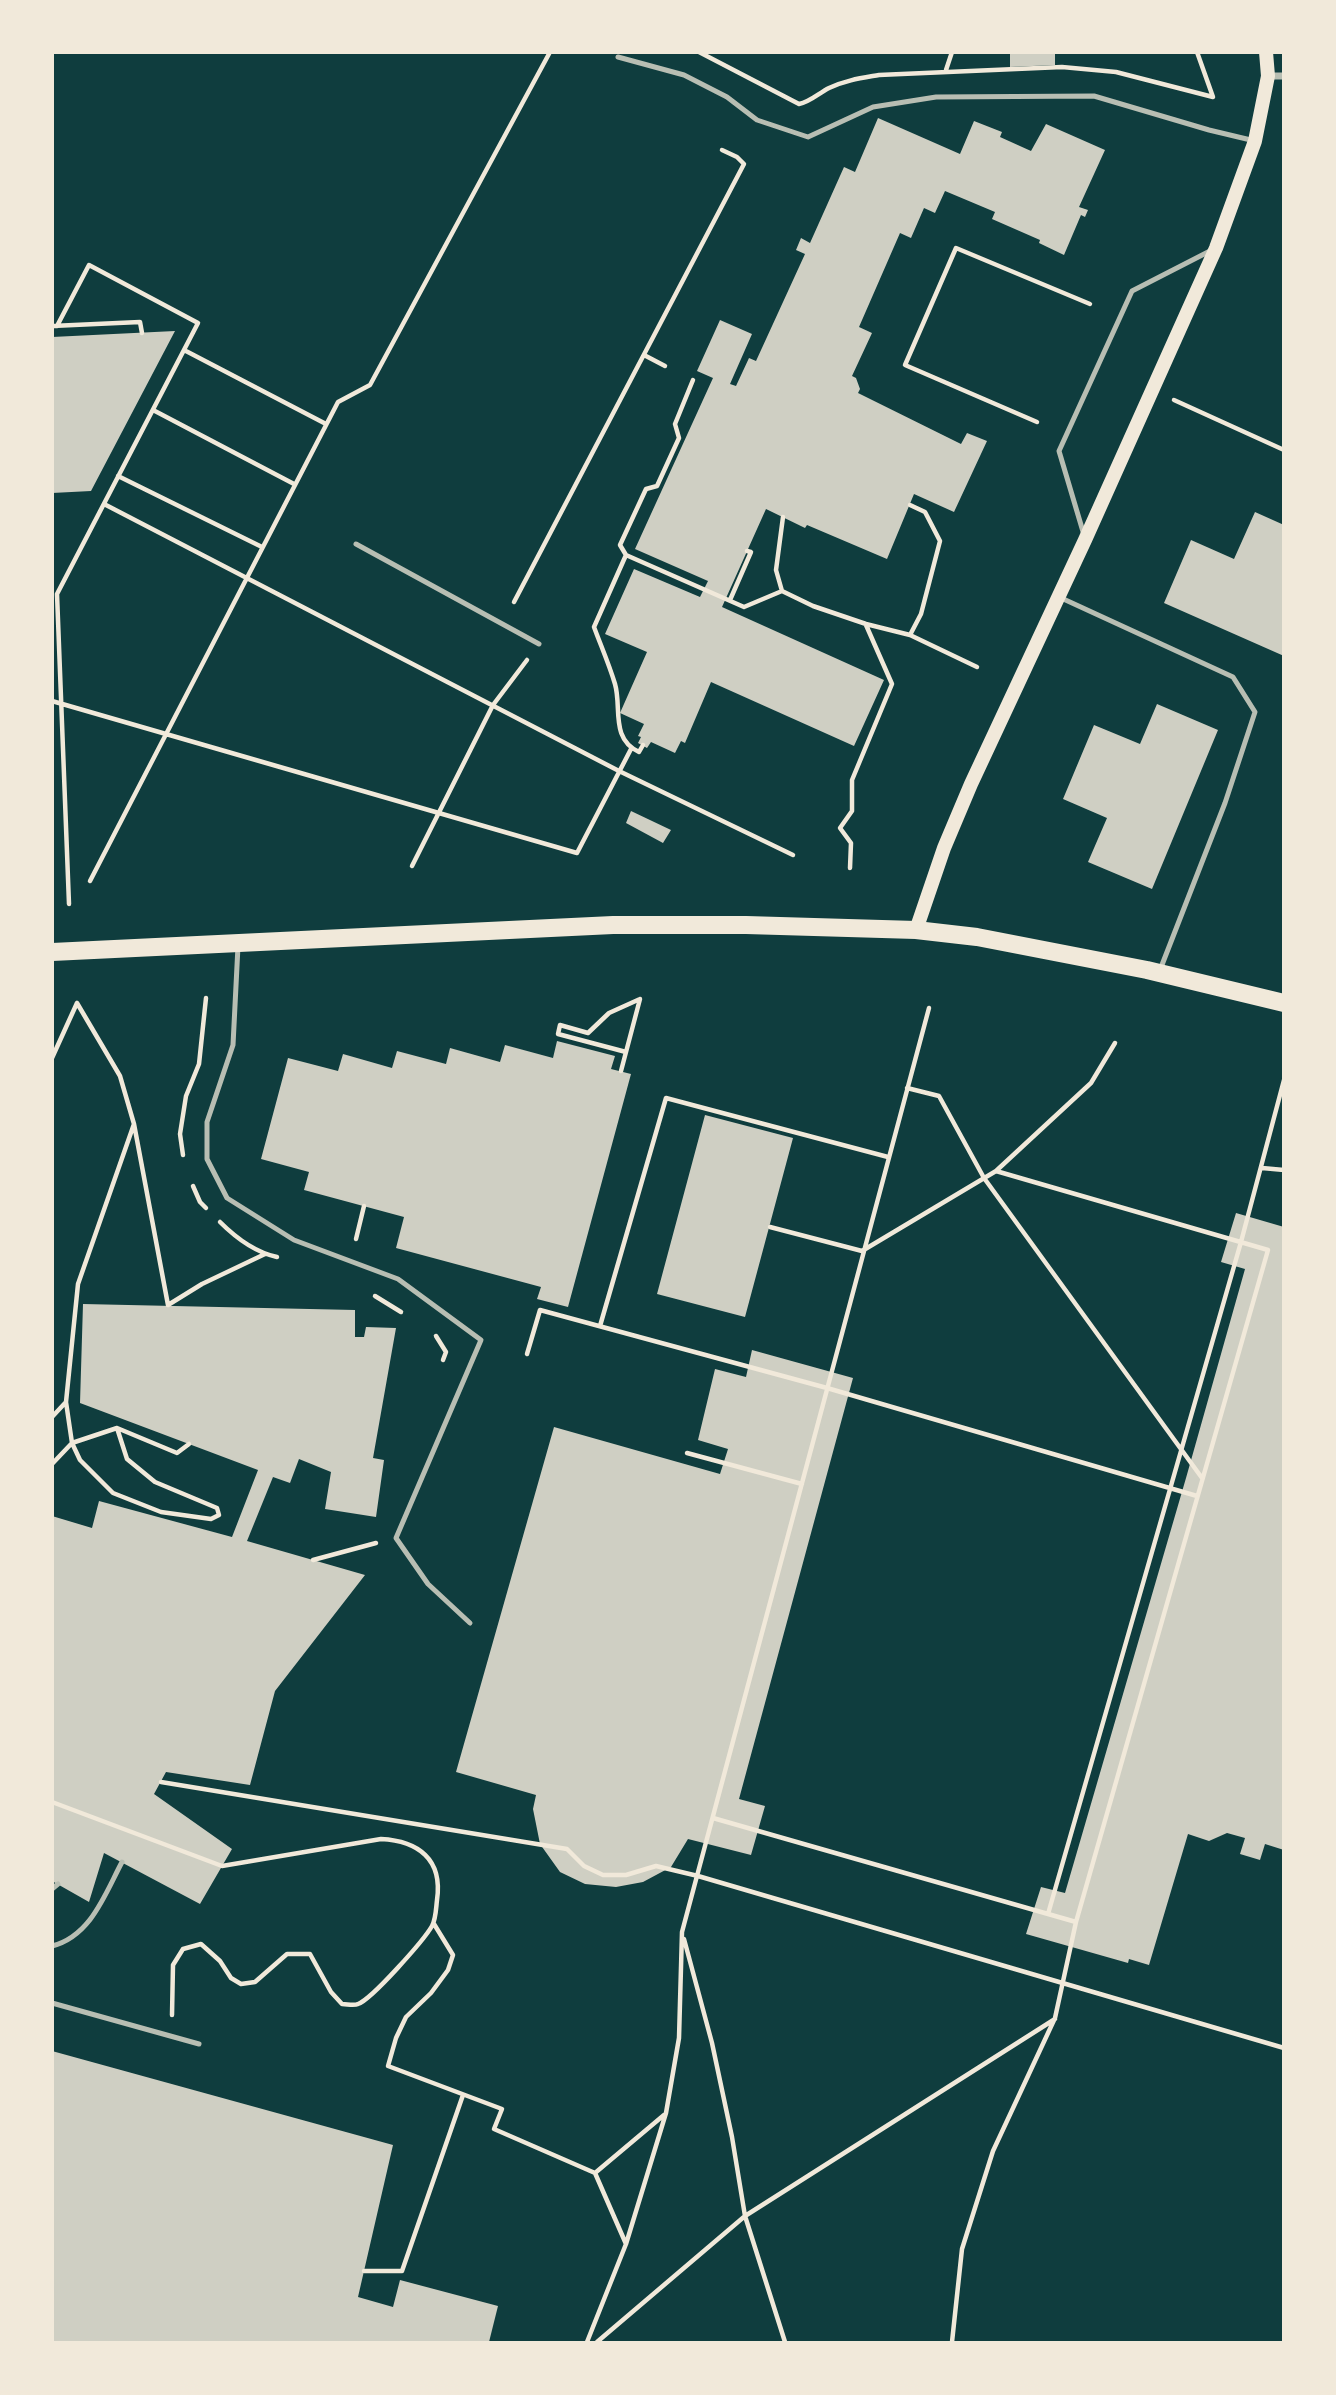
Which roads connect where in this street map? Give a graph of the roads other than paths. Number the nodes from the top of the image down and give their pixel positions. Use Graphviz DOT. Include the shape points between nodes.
graph roads {
  1 [pos="1265,52"];
  2 [pos="618,57"];
  3 [pos="1268,76"];
  4 [pos="1283,76"];
  5 [pos="1255,141"];
  6 [pos="1216,248"];
  7 [pos="1085,540"];
  8 [pos="356,544"];
  9 [pos="1059,597"];
  10 [pos="539,644"];
  11 [pos="916,930"];
  12 [pos="238,943"];
  13 [pos="52,953"];
  14 [pos="1158,973"];
  15 [pos="1283,1003"];
  16 [pos="470,1623"];
  17 [pos="122,1862"];
  18 [pos="58,1884"];
  19 [pos="52,1889"];
  20 [pos="52,1946"];
  21 [pos="52,2003"];
  22 [pos="199,2044"];
  1 -- 3 [label="main road"];
  2 -- 5 [label="lane" via="684,75 727,97 757,120 808,137 873,107 936,97 1094,96"];
  3 -- 4 [label="street"];
  3 -- 5 [label="main road"];
  5 -- 6 [label="main road"];
  6 -- 7 [label="main road"];
  6 -- 7 [label="lane" via="1132,291 1059,451"];
  7 -- 9 [label="main road"];
  8 -- 10 [label="lane"];
  9 -- 11 [label="main road" via="971,784"];
  9 -- 14 [label="lane" via="1233,677 1255,712 1225,803"];
  11 -- 12 [label="main road" via="613,925"];
  11 -- 14 [label="main road" via="977,937"];
  12 -- 13 [label="main road"];
  12 -- 16 [label="lane" via="233,1045 207,1122 207,1159 227,1198 294,1240 398,1279 481,1340 396,1538 428,1584"];
  14 -- 15 [label="main road"];
  17 -- 20 [label="lane" via="90,1923 63,1944"];
  18 -- 19 [label="lane"];
  21 -- 22 [label="lane"];
}
